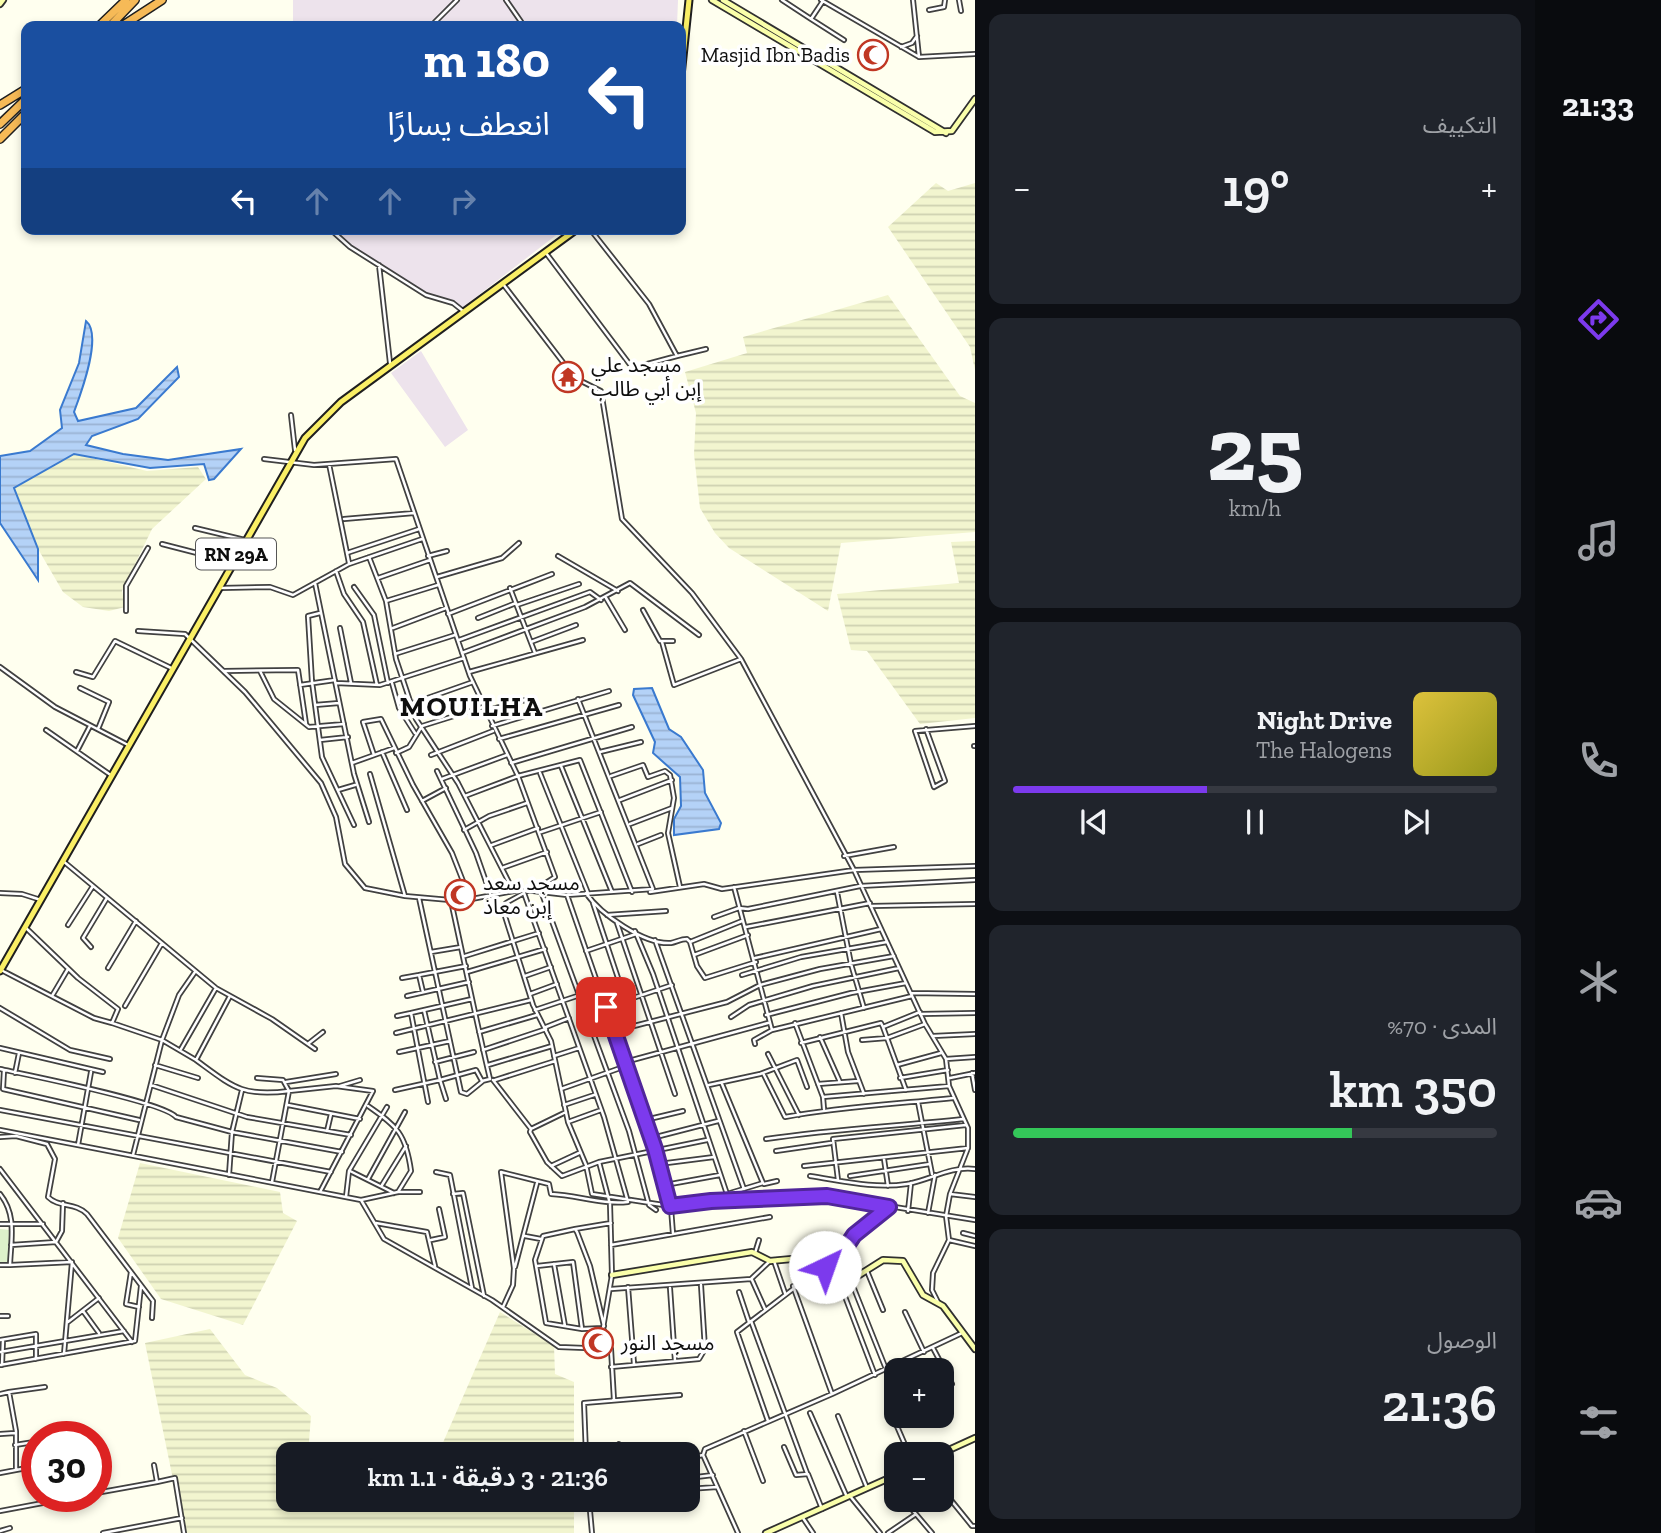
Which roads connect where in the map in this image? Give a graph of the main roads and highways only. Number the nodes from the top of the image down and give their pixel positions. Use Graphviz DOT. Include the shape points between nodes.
graph roads {
  1 [pos="127,0"];
  2 [pos="135,0"];
  3 [pos="162,0"];
  4 [pos="687,0"];
  5 [pos="105,21"];
  6 [pos="115,21"];
  7 [pos="130,21"];
  8 [pos="686,21"];
  9 [pos="21,92"];
  10 [pos="21,104"];
  11 [pos="0,105"];
  12 [pos="21,118"];
  13 [pos="0,124"];
  14 [pos="0,139"];
  15 [pos="569,235"];
  16 [pos="0,970"];
  1 -- 5 [label="highway"];
  2 -- 6 [label="highway"];
  3 -- 7 [label="highway"];
  4 -- 8 [label="main road"];
  9 -- 11 [label="highway"];
  10 -- 13 [label="highway"];
  12 -- 14 [label="highway"];
  15 -- 16 [label="main road, RN 29A" via="328,413 295,453"];
}
